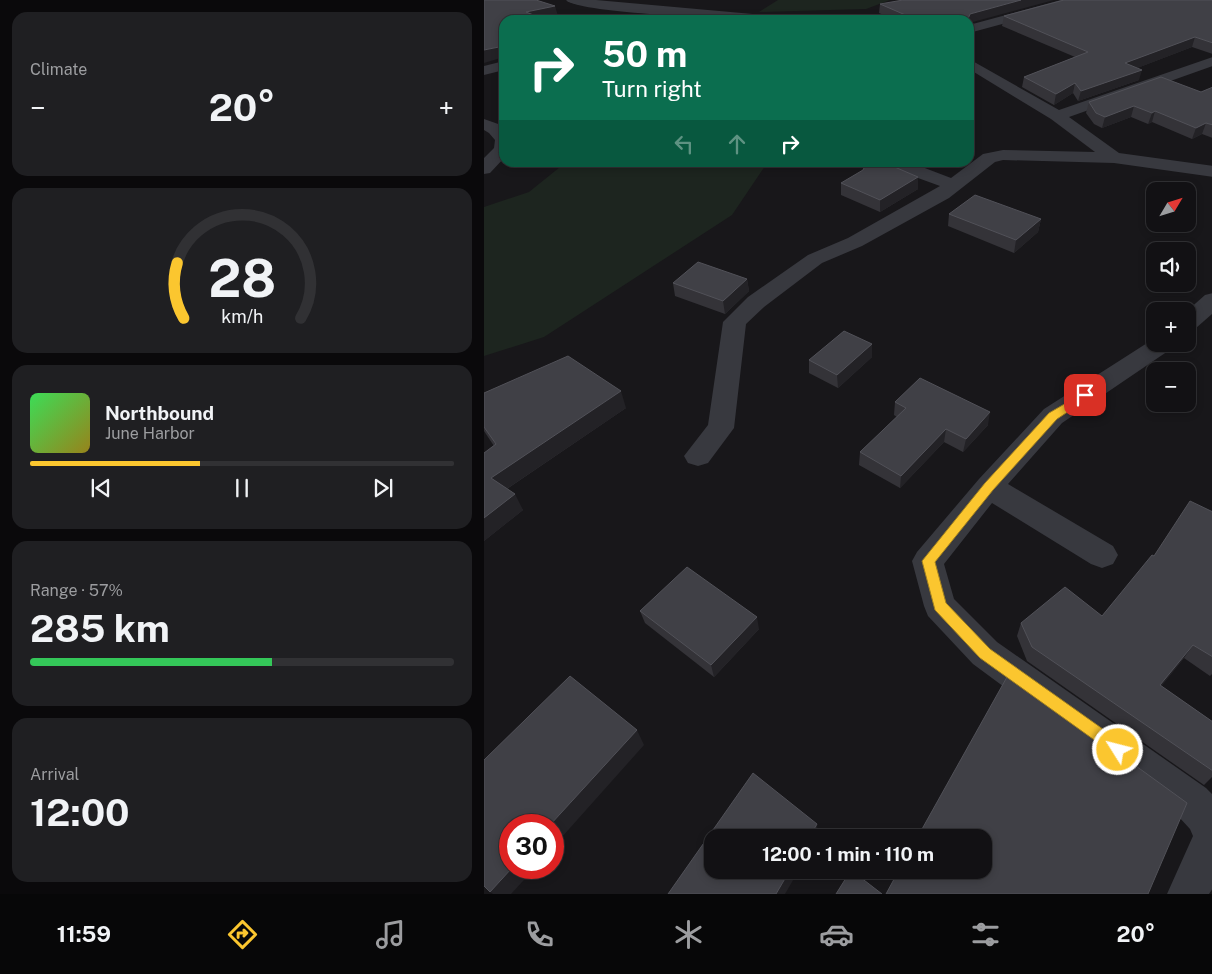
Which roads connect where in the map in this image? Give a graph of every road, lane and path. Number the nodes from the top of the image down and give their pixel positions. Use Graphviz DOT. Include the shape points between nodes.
graph roads {
  1 [pos="572,0"];
  2 [pos="1075,0"];
  3 [pos="670,11"];
  4 [pos="658,15"];
  5 [pos="716,15"];
  6 [pos="974,28"];
  7 [pos="1209,65"];
  8 [pos="499,66"];
  9 [pos="974,67"];
  10 [pos="484,71"];
  11 [pos="1057,116"];
  12 [pos="484,124"];
  13 [pos="499,134"];
  14 [pos="499,153"];
  15 [pos="1114,158"];
  16 [pos="905,167"];
  17 [pos="484,169"];
  18 [pos="1212,172"];
  19 [pos="954,185"];
  20 [pos="1212,300"];
  21 [pos="1196,315"];
  22 [pos="1150,352"];
  23 [pos="698,456"];
  24 [pos="989,487"];
  25 [pos="1102,555"];
  26 [pos="1212,837"];
  27 [pos="1188,894"];
  1 -- 3 [label="street"];
  2 -- 6 [label="street"];
  3 -- 4 [label="street"];
  3 -- 5 [label="street"];
  7 -- 11 [label="street"];
  8 -- 10 [label="street"];
  9 -- 11 [label="street"];
  11 -- 15 [label="street"];
  12 -- 13 [label="street"];
  14 -- 17 [label="street"];
  15 -- 18 [label="street"];
  15 -- 19 [label="street" via="1003,155 989,158"];
  16 -- 19 [label="street"];
  19 -- 23 [label="street" via="855,242 815,259 756,302 735,322 721,428"];
  20 -- 21 [label="street"];
  22 -- 24 [label="street" via="1053,416"];
  24 -- 25 [label="street"];
  24 -- 26 [label="street" via="928,561 940,606 985,653 1192,802 1204,815"];
  26 -- 27 [label="street"];
}
